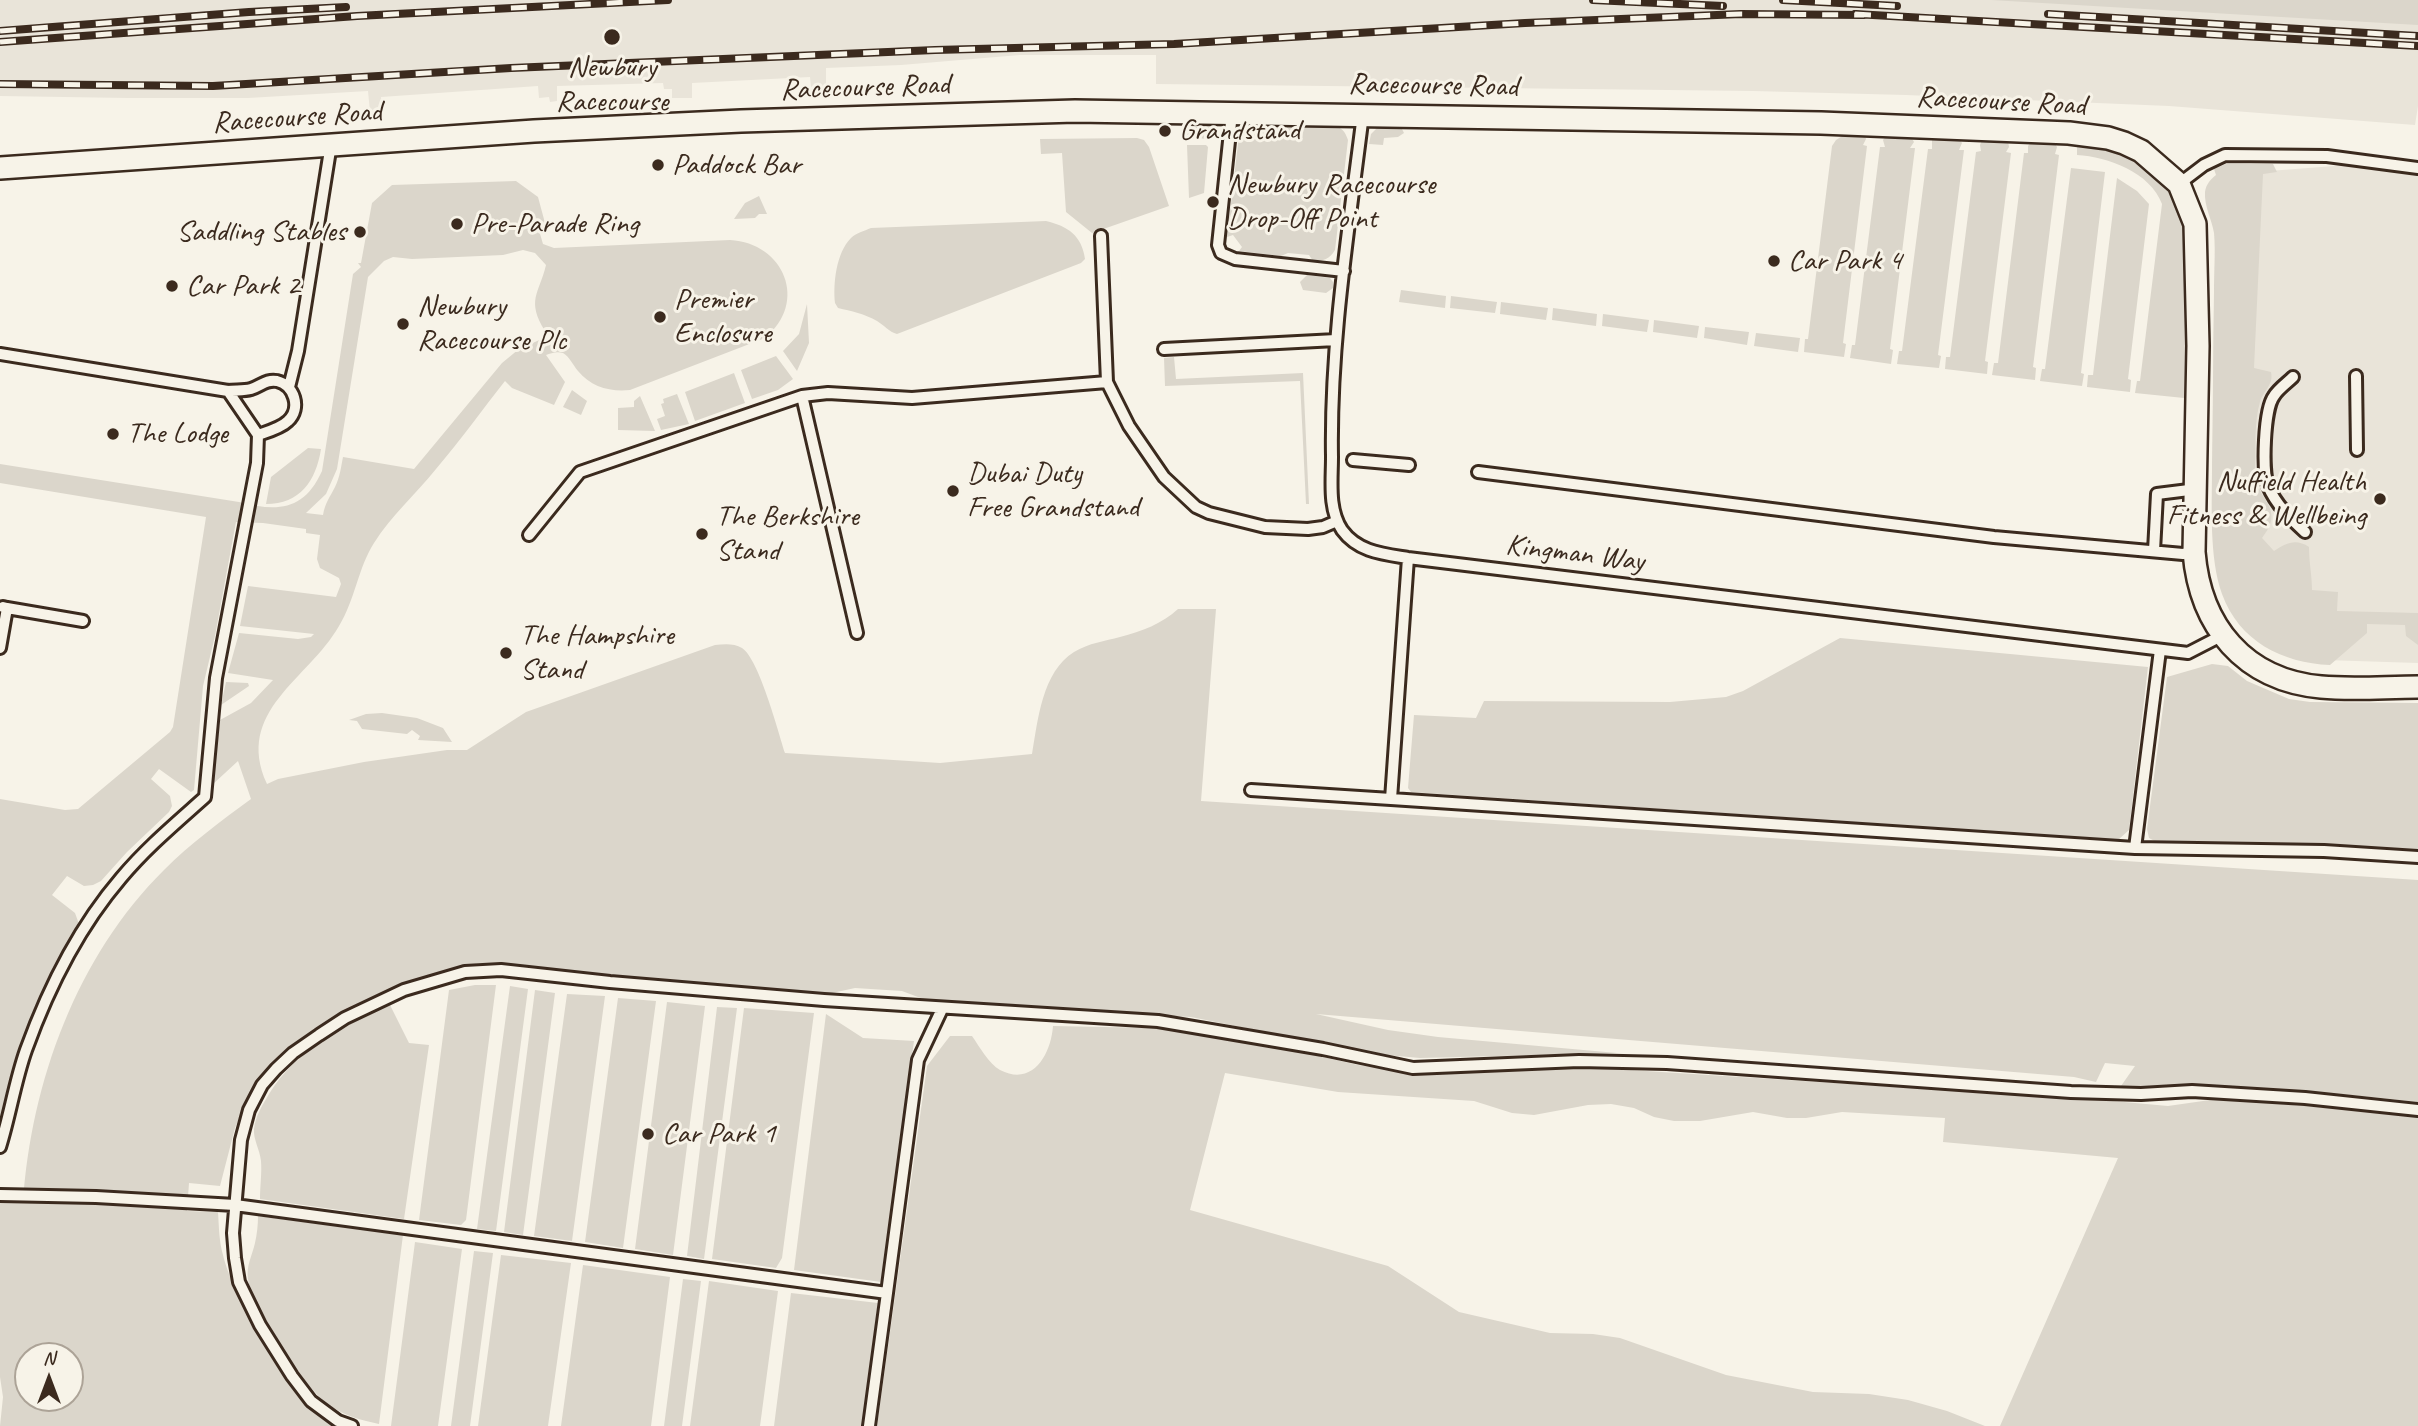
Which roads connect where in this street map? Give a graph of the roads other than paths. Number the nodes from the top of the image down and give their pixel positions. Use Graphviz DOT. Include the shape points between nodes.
graph roads {
  1 [pos="1232,113"];
  2 [pos="1363,114"];
  3 [pos="331,144"];
  4 [pos="0,168"];
  5 [pos="2418,168"];
  6 [pos="2179,184"];
  7 [pos="1101,236"];
  8 [pos="1344,271"];
  9 [pos="1336,340"];
  10 [pos="1164,349"];
  11 [pos="0,354"];
  12 [pos="2356,376"];
  13 [pos="2293,377"];
  14 [pos="1107,382"];
  15 [pos="289,387"];
  16 [pos="228,391"];
  17 [pos="802,396"];
  18 [pos="258,435"];
  19 [pos="2357,450"];
  20 [pos="1353,460"];
  21 [pos="1409,465"];
  22 [pos="1478,472"];
  23 [pos="2197,489"];
  24 [pos="1337,521"];
  25 [pos="2305,532"];
  26 [pos="529,534"];
  27 [pos="2154,551"];
  28 [pos="2194,552"];
  29 [pos="1408,558"];
  30 [pos="4,607"];
  31 [pos="83,621"];
  32 [pos="857,633"];
  33 [pos="2221,636"];
  34 [pos="0,648"];
  35 [pos="2160,650"];
  36 [pos="2418,687"];
  37 [pos="1251,790"];
  38 [pos="1391,799"];
  39 [pos="2135,848"];
  40 [pos="2418,857"];
  41 [pos="942,1009"];
  42 [pos="2418,1110"];
  43 [pos="0,1147"];
  44 [pos="0,1195"];
  45 [pos="235,1205"];
  46 [pos="887,1293"];
  47 [pos="352,1426"];
  48 [pos="869,1426"];
  1 -- 2 [label="street, Racecourse Road"];
  1 -- 3 [label="street, Racecourse Road" via="1062,111 741,121"];
  1 -- 8 [label="lane" via="1220,253 1235,259"];
  2 -- 6 [label="street, Racecourse Road" via="2069,132 2124,143"];
  2 -- 8 [label="lane"];
  3 -- 4 [label="street, Racecourse Road"];
  3 -- 15 [label="lane"];
  5 -- 6 [label="lane" via="2327,156 2225,155"];
  6 -- 23 [label="street, Racecourse Road" via="2197,242"];
  7 -- 14 [label="lane"];
  8 -- 9 [label="lane"];
  9 -- 10 [label="lane"];
  9 -- 24 [label="lane" via="1332,500"];
  11 -- 16 [label="lane"];
  12 -- 19 [label="lane"];
  13 -- 25 [label="lane" via="2273,396 2266,421 2265,470 2267,485 2284,512"];
  14 -- 17 [label="lane" via="912,398"];
  14 -- 24 [label="lane" via="1129,426 1164,477 1196,506 1265,527 1323,527"];
  15 -- 16 [label="lane" via="271,381 250,390"];
  15 -- 18 [label="lane" via="296,405 288,421"];
  16 -- 18 [label="lane"];
  17 -- 26 [label="lane" via="580,472"];
  17 -- 32 [label="lane"];
  18 -- 43 [label="lane" via="246,527 216,678 205,797 147,849 95,912 30,1040"];
  20 -- 21 [label="lane"];
  22 -- 27 [label="lane" via="1994,537"];
  23 -- 27 [label="lane" via="2157,495"];
  23 -- 28 [label="street, Racecourse Road"];
  24 -- 29 [label="lane, Kingman Way" via="1350,538 1372,553"];
  27 -- 28 [label="lane"];
  28 -- 33 [label="street, Racecourse Road" via="2199,584"];
  29 -- 35 [label="lane, Kingman Way"];
  29 -- 38 [label="lane"];
  30 -- 31 [label="lane"];
  30 -- 34 [label="lane"];
  33 -- 35 [label="lane, Kingman Way" via="2188,653"];
  33 -- 36 [label="street, Racecourse Road" via="2248,660 2294,682 2321,687"];
  35 -- 39 [label="lane"];
  37 -- 38 [label="lane"];
  38 -- 39 [label="lane"];
  39 -- 40 [label="lane"];
  41 -- 42 [label="lane" via="1158,1021 1413,1068 1579,1061 1667,1063 2071,1092 2193,1091 2305,1098"];
  41 -- 45 [label="lane" via="501,970 465,972 425,982 345,1018 293,1053 262,1085 248,1110"];
  41 -- 46 [label="lane" via="918,1060"];
  44 -- 45 [label="lane"];
  45 -- 46 [label="lane"];
  45 -- 47 [label="lane" via="234,1258 247,1301 278,1357 311,1401"];
  46 -- 48 [label="lane"];
}
